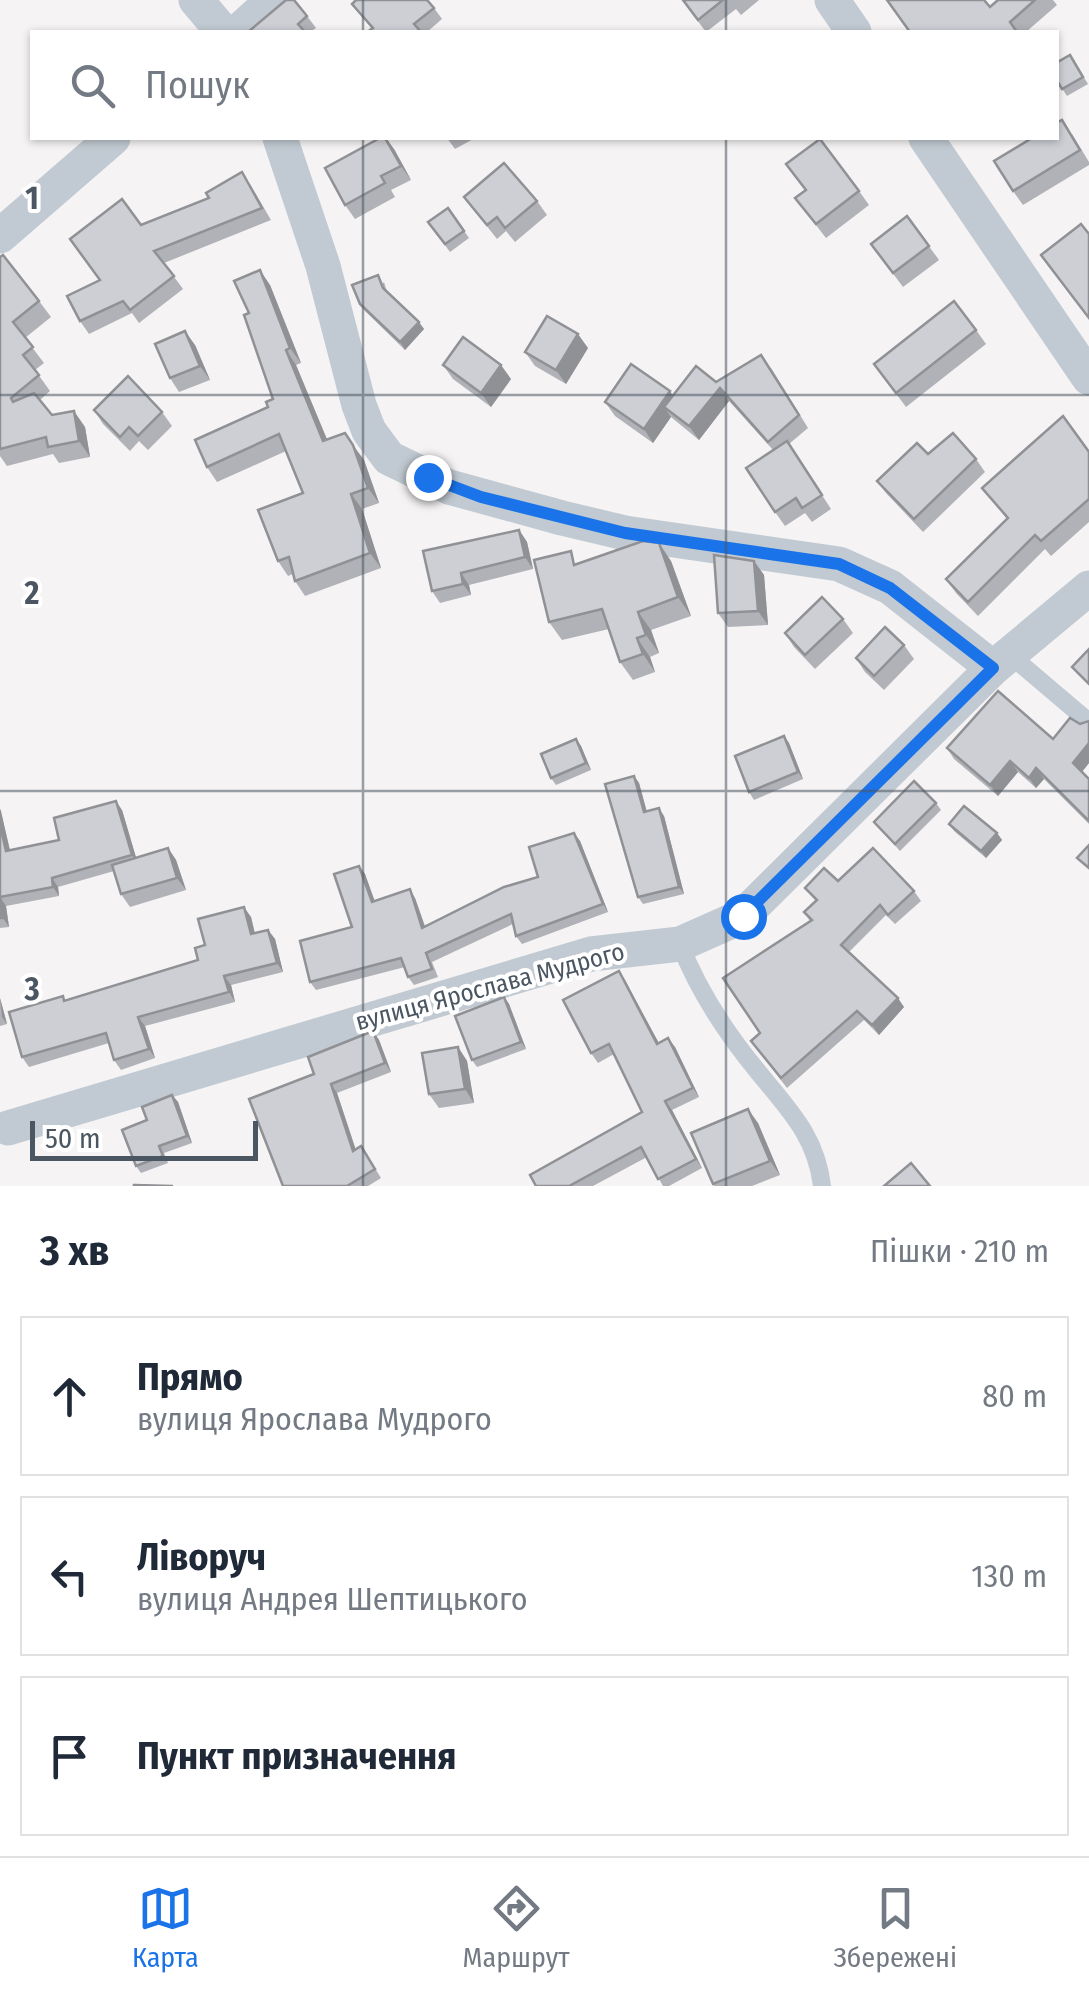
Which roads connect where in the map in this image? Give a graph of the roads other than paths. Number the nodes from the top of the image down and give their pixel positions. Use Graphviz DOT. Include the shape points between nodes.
graph roads {
  1 [pos="196,0"];
  2 [pos="273,0"];
  3 [pos="832,0"];
  4 [pos="221,30"];
  5 [pos="240,30"];
  6 [pos="853,30"];
  7 [pos="111,140"];
  8 [pos="281,140"];
  9 [pos="927,140"];
  10 [pos="0,236"];
  11 [pos="1089,378"];
  12 [pos="1089,588"];
  13 [pos="1001,661"];
  14 [pos="1089,722"];
  15 [pos="680,944"];
  16 [pos="3,1130"];
  17 [pos="822,1186"];
  1 -- 4 [label="street"];
  2 -- 5 [label="street"];
  3 -- 6 [label="street"];
  7 -- 10 [label="street"];
  8 -- 13 [label="street" via="359,405 389,458 449,487 593,526 839,564 890,588"];
  9 -- 11 [label="street"];
  12 -- 13 [label="street, вулиця Ярослава Мудрого"];
  13 -- 14 [label="lane"];
  13 -- 15 [label="street, вулиця Ярослава Мудрого" via="743,916"];
  15 -- 16 [label="street, вулиця Ярослава Мудрого" via="590,954"];
  15 -- 17 [label="lane" via="707,1002 802,1124"];
}
